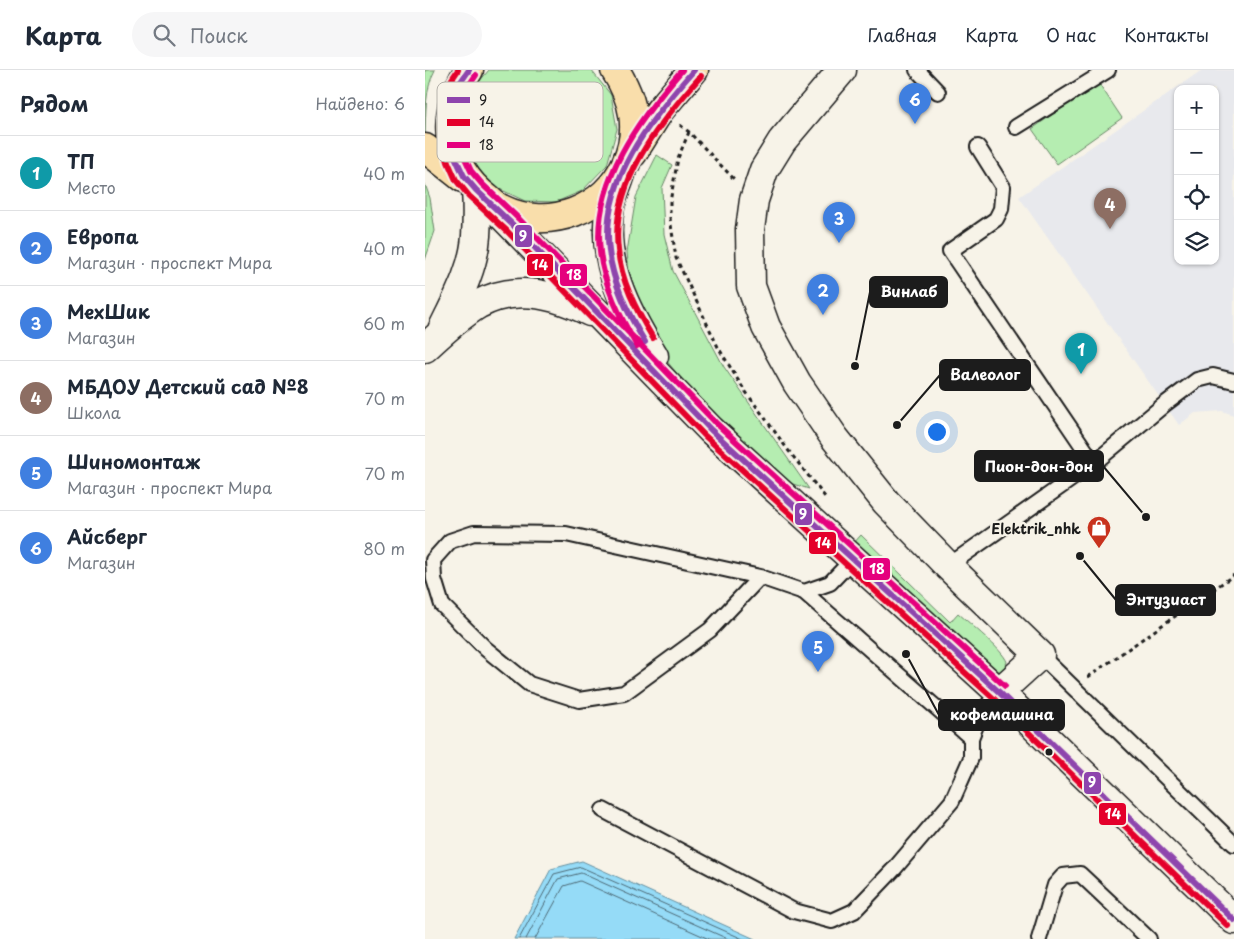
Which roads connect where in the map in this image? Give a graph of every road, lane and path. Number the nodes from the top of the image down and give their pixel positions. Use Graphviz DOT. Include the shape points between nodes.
graph roads {
  1 [pos="469,70"];
  2 [pos="615,70"];
  3 [pos="694,70"];
  4 [pos="842,70"];
  5 [pos="917,70"];
  6 [pos="1108,70"];
  7 [pos="461,82"];
  8 [pos="937,92"];
  9 [pos="1015,127"];
  10 [pos="689,132"];
  11 [pos="977,147"];
  12 [pos="425,148"];
  13 [pos="437,157"];
  14 [pos="444,162"];
  15 [pos="457,162"];
  16 [pos="621,174"];
  17 [pos="476,190"];
  18 [pos="754,200"];
  19 [pos="604,320"];
  20 [pos="433,341"];
  21 [pos="1234,381"];
  22 [pos="711,430"];
  23 [pos="1093,463"];
  24 [pos="853,559"];
  25 [pos="948,566"];
  26 [pos="1234,575"];
  27 [pos="760,577"];
  28 [pos="804,592"];
  29 [pos="1040,655"];
  30 [pos="1073,688"];
  31 [pos="999,692"];
  32 [pos="971,738"];
  33 [pos="603,810"];
  34 [pos="1234,844"];
  35 [pos="1234,920"];
  36 [pos="1039,939"];
  37 [pos="1149,939"];
  1 -- 7 [label="main road"];
  2 -- 16 [label="main road" via="632,106 635,130 631,152"];
  3 -- 16 [label="main road" via="649,126"];
  4 -- 18 [label="main road" via="782,141 764,170"];
  5 -- 8 [label="lane"];
  6 -- 9 [label="lane"];
  10 -- 18 [label="path"];
  11 -- 23 [label="lane" via="1003,187 1001,209 996,219 950,251"];
  12 -- 13 [label="main road"];
  14 -- 17 [label="main road"];
  15 -- 17 [label="main road"];
  16 -- 17 [label="main road" via="592,204 558,217 541,219 501,209"];
  16 -- 22 [label="main road" via="610,207 608,236 611,266 621,295 658,362"];
  17 -- 19 [label="main road"];
  17 -- 20 [label="main road" via="476,238 471,262 464,283"];
  18 -- 25 [label="main road" via="750,230 751,286 766,327 797,383 834,437 886,502"];
  19 -- 20 [label="main road" via="568,301 539,293 508,294 479,304"];
  19 -- 22 [label="main road"];
  21 -- 23 [label="lane" via="1213,376 1197,380"];
  22 -- 24 [label="main road"];
  23 -- 25 [label="lane"];
  24 -- 28 [label="lane" via="830,583"];
  24 -- 31 [label="main road"];
  25 -- 29 [label="main road"];
  26 -- 30 [label="path"];
  27 -- 27 [label="lane" via="566,534 474,533 449,541 433,560 434,579 442,605 486,649 529,684 579,700 624,693 710,630"];
  27 -- 28 [label="lane"];
  28 -- 32 [label="lane"];
  29 -- 30 [label="lane"];
  29 -- 31 [label="main road"];
  30 -- 34 [label="lane"];
  31 -- 32 [label="lane" via="981,713"];
  31 -- 35 [label="main road"];
  32 -- 33 [label="lane" via="971,758 953,801 854,911 832,921 794,911"];
  36 -- 37 [label="lane" via="1055,885 1063,876 1080,874"];
}
